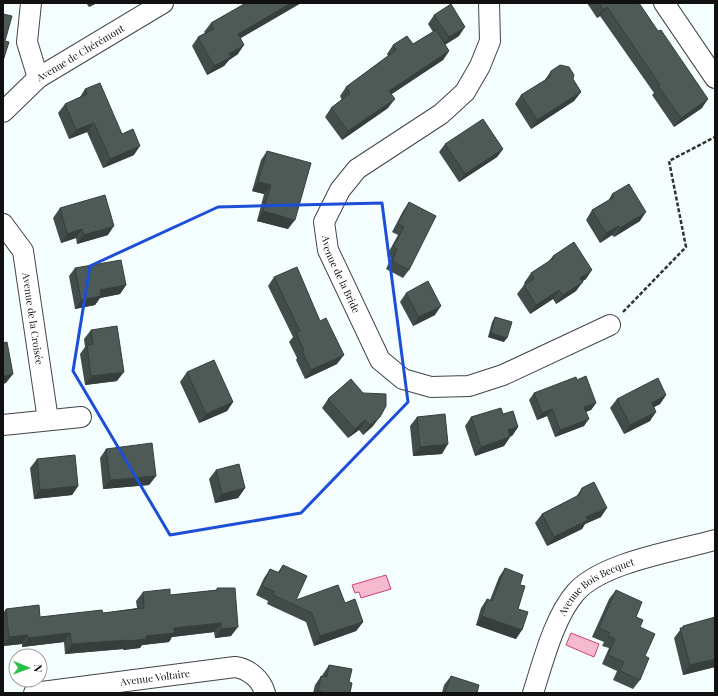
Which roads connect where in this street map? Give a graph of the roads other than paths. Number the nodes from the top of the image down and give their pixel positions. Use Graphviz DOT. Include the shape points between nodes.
graph roads {
  1 [pos="31,3"];
  2 [pos="164,3"];
  3 [pos="489,3"];
  4 [pos="664,3"];
  5 [pos="38,78"];
  6 [pos="715,78"];
  7 [pos="3,112"];
  8 [pos="3,224"];
  9 [pos="610,326"];
  10 [pos="81,416"];
  11 [pos="48,420"];
  12 [pos="3,425"];
  13 [pos="715,540"];
  14 [pos="34,693"];
  15 [pos="265,693"];
  16 [pos="533,693"];
  1 -- 5 [label="street" via="27,42"];
  2 -- 5 [label="street, Avenue de Chérémont"];
  3 -- 9 [label="street, Avenue de la Bride" via="490,41 480,66 465,92 441,114 357,169 340,190 324,222 328,250 380,360 403,379 431,387 469,386 503,375"];
  4 -- 6 [label="street"];
  5 -- 7 [label="street, Avenue de Chérémont"];
  8 -- 11 [label="street, Avenue de la Croisée" via="23,251"];
  10 -- 11 [label="street"];
  11 -- 12 [label="street"];
  13 -- 16 [label="street, Avenue Bois Becquet" via="621,565 595,577 576,592 560,618"];
  14 -- 15 [label="street, Avenue Voltaire" via="235,667 247,670 256,677"];
}
